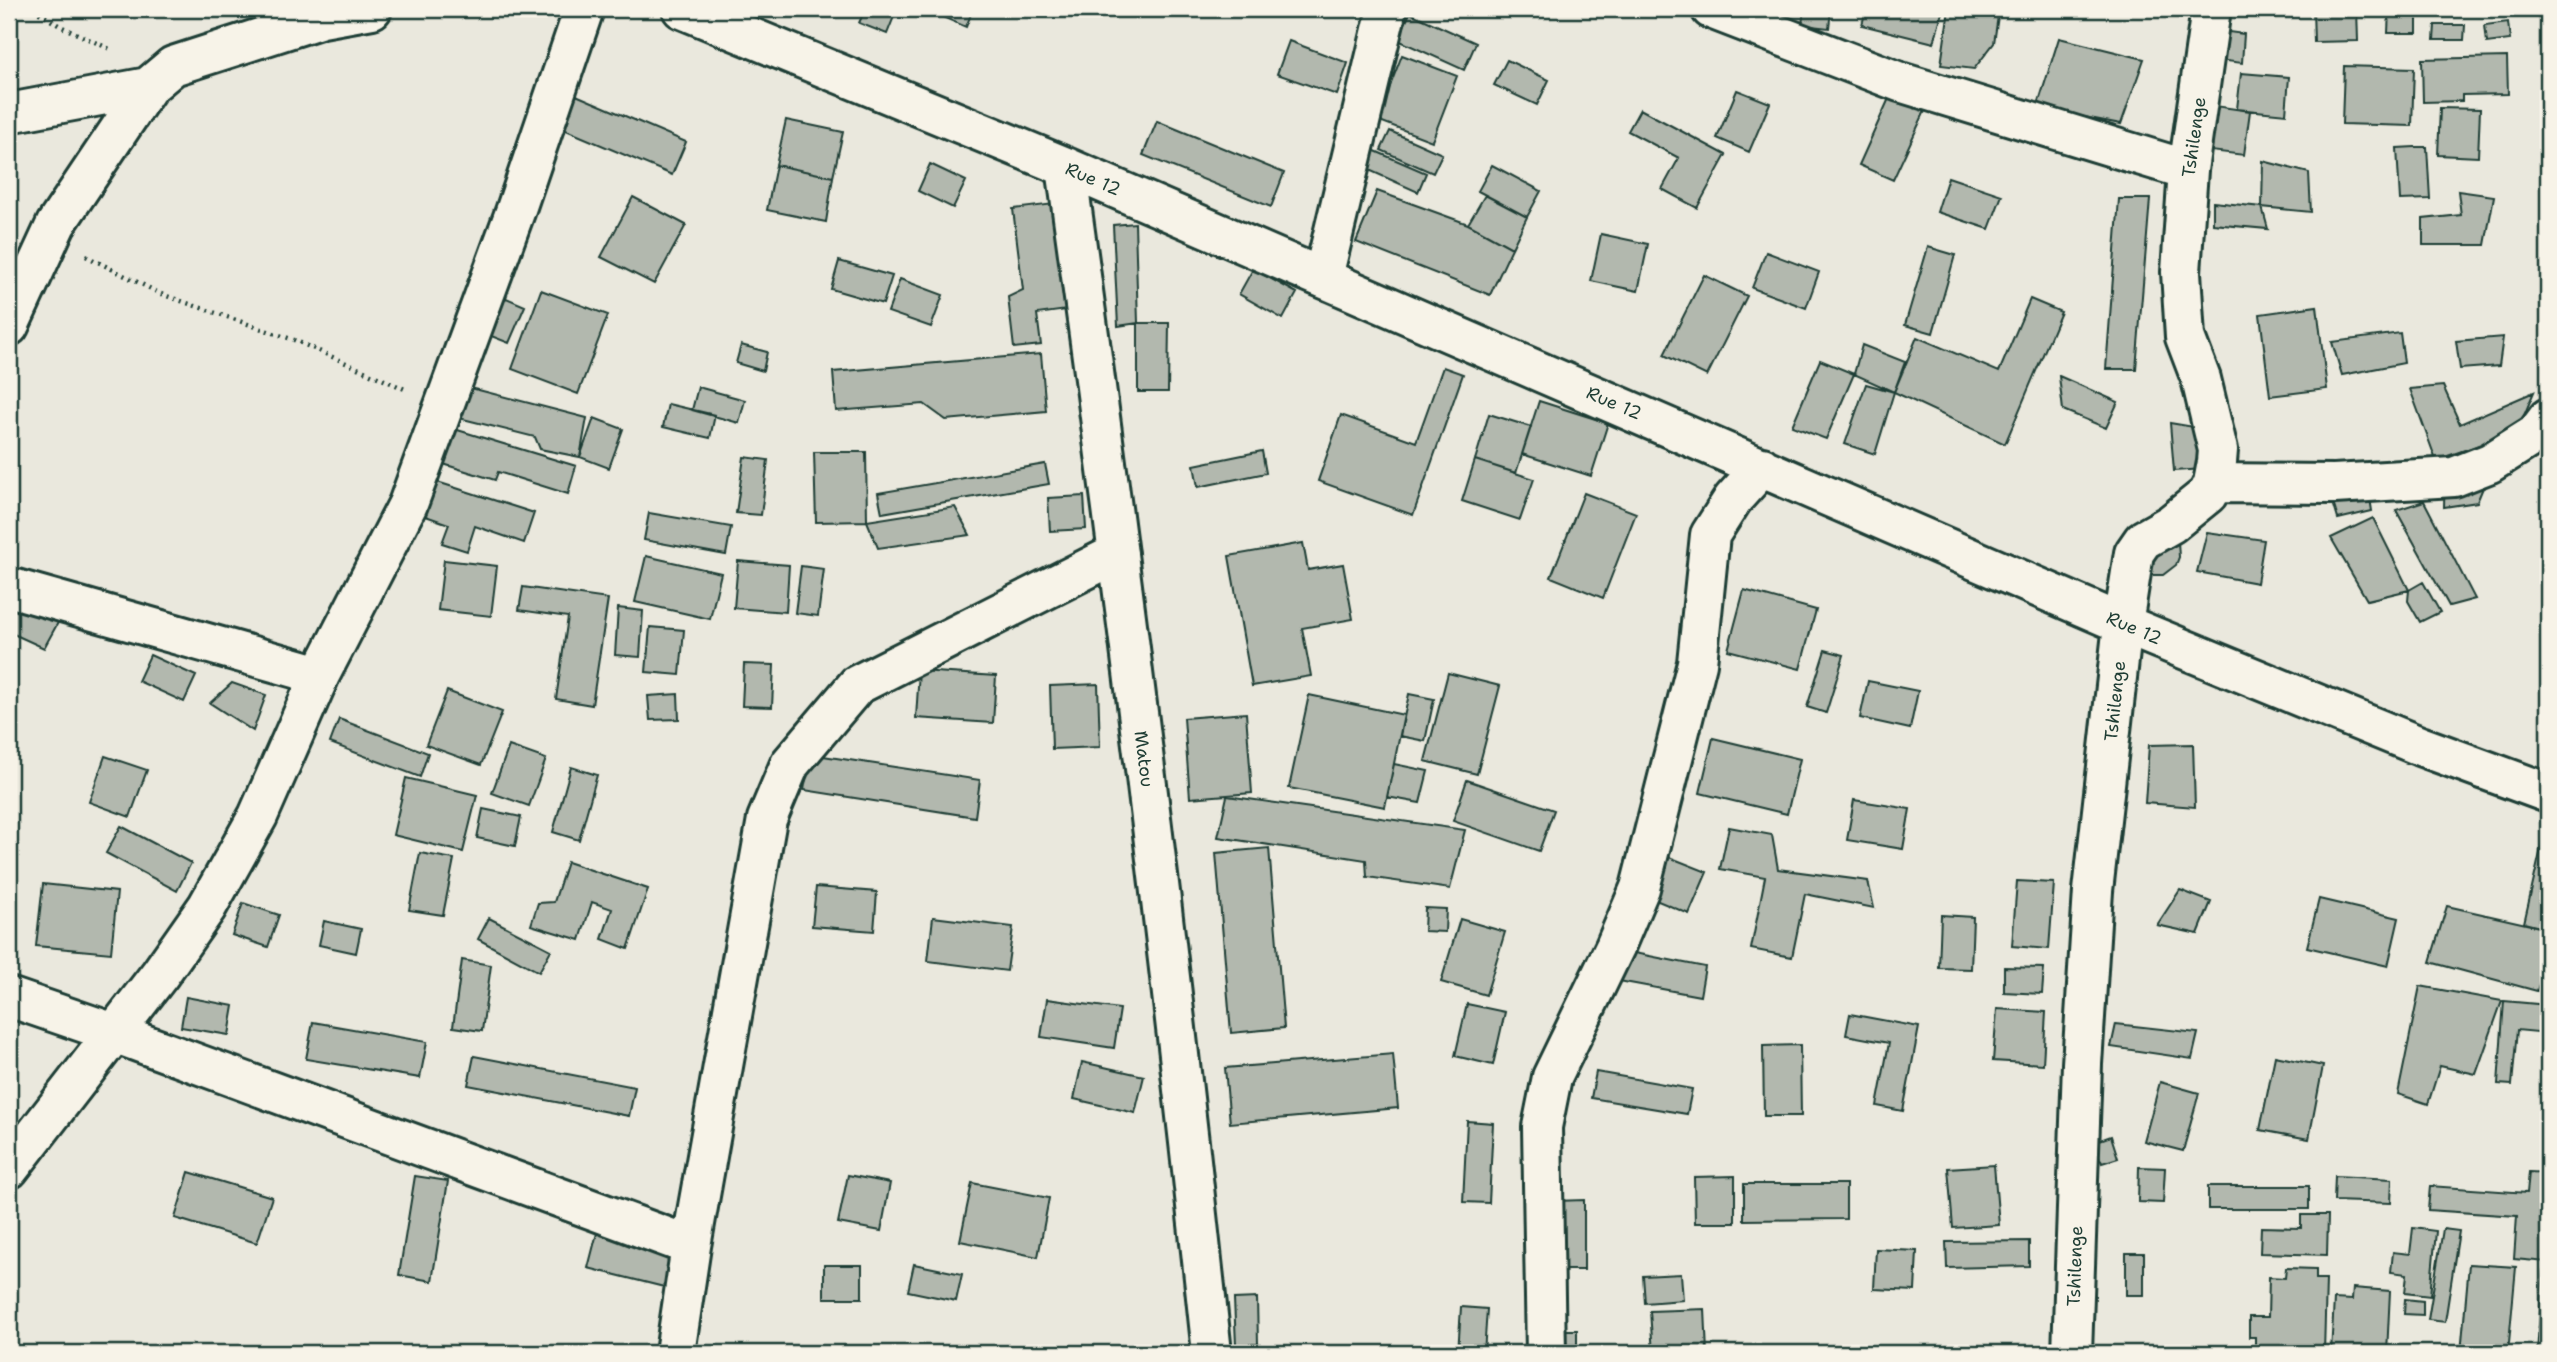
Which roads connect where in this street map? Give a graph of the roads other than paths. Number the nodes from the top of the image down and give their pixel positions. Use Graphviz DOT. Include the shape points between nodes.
graph roads {
  1 [pos="372,9"];
  2 [pos="584,9"];
  3 [pos="681,9"];
  4 [pos="1387,9"];
  5 [pos="1711,9"];
  6 [pos="2211,9"];
  7 [pos="160,77"];
  8 [pos="9,113"];
  9 [pos="1066,167"];
  10 [pos="2188,170"];
  11 [pos="1323,278"];
  12 [pos="9,326"];
  13 [pos="2548,418"];
  14 [pos="1762,467"];
  15 [pos="2213,483"];
  16 [pos="1118,553"];
  17 [pos="9,587"];
  18 [pos="2123,624"];
  19 [pos="320,675"];
  20 [pos="2548,793"];
  21 [pos="9,997"];
  22 [pos="114,1033"];
  23 [pos="9,1169"];
  24 [pos="691,1246"];
  25 [pos="675,1353"];
  26 [pos="1212,1353"];
  27 [pos="1546,1353"];
  28 [pos="2072,1353"];
  1 -- 7 [label="street" via="322,18"];
  2 -- 19 [label="street" via="408,504"];
  3 -- 9 [label="street, Rue 12"];
  4 -- 11 [label="street"];
  5 -- 10 [label="street" via="1900,82"];
  6 -- 10 [label="street, Tshilenge"];
  7 -- 8 [label="street"];
  7 -- 12 [label="street" via="56,224"];
  9 -- 11 [label="street, Rue 12"];
  9 -- 16 [label="street, Matou"];
  10 -- 15 [label="street, Tshilenge" via="2182,309 2185,337 2201,379 2218,450"];
  11 -- 14 [label="street, Rue 12"];
  13 -- 15 [label="street" via="2536,434 2490,463 2454,477 2334,484"];
  14 -- 18 [label="street, Rue 12"];
  14 -- 27 [label="street" via="1733,499 1710,536 1698,663 1640,888 1552,1077 1542,1127"];
  15 -- 18 [label="street, Tshilenge" via="2188,512 2143,540 2134,554"];
  16 -- 24 [label="street" via="857,685 790,764 767,819"];
  16 -- 26 [label="street, Matou"];
  17 -- 19 [label="street"];
  18 -- 20 [label="street, Rue 12" via="2420,746"];
  18 -- 28 [label="street, Tshilenge" via="2094,891 2082,1064"];
  19 -- 22 [label="street" via="258,816 207,907"];
  21 -- 22 [label="street"];
  22 -- 23 [label="street"];
  22 -- 24 [label="street"];
  24 -- 25 [label="street"];
}
